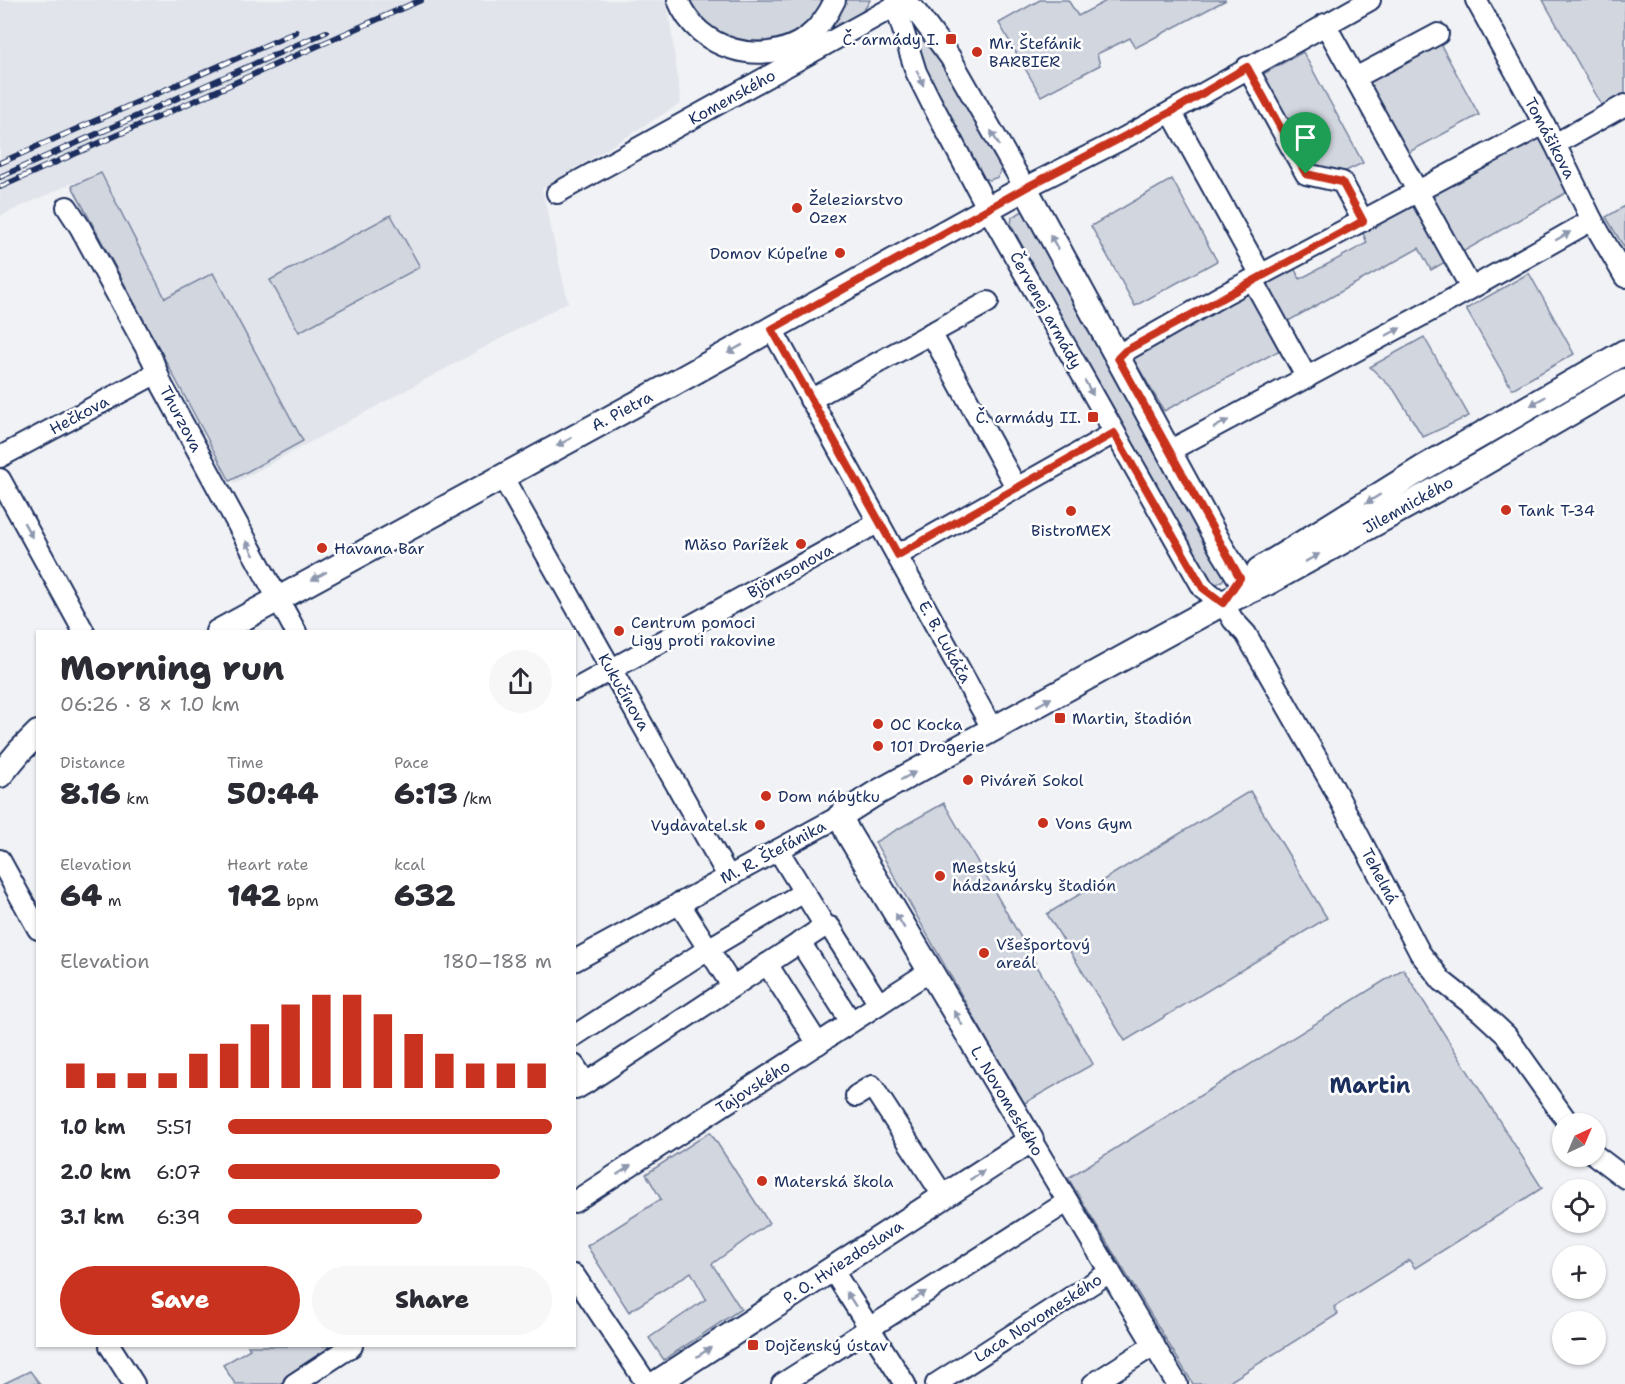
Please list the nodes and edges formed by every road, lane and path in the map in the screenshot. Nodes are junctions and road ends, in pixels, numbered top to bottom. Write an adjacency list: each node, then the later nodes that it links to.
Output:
1 (678, 0): 2 (street)
2 (835, 0)
3 (1370, 0): 6 (street)
4 (1476, 0): 12 (street, Tomášikova)
5 (902, 1): 14 (street, one-way to 5); 16 (street, Komenského); 18 (street, Červenej armády, one-way to 18)
6 (1325, 24): 8 (street); 9 (street)
7 (1438, 34): 9 (street)
8 (1247, 67): 11 (street); 20 (street)
9 (1355, 78): 15 (street)
10 (1625, 105): 13 (street)
11 (1171, 112): 14 (street); 21 (street)
12 (1544, 124): 13 (street, Tomášikova); 15 (street)
13 (1554, 144): 19 (street, Tomášikova)
14 (1025, 188): 18 (main road, A. Pietra); 28 (main road, one-way to 14)
15 (1419, 191): 20 (street); 23 (street)
16 (557, 193)
17 (67, 207): 29 (street, Thurzova)
18 (988, 209): 25 (main road, A. Pietra); 35 (street, Červenej armády, one-way to 35)
19 (1592, 220): 22 (street, Tomášikova); 23 (street, one-way to 19)
20 (1363, 221): 21 (street)
21 (1257, 277): 28 (street); 30 (street)
22 (1625, 277)
23 (1471, 288): 30 (street, one-way to 23)
24 (988, 302): 26 (street)
25 (772, 329): 33 (street, E. B. Lukáča); 38 (main road, A. Pietra, one-way to 38)
26 (931, 333): 33 (street); 40 (street)
27 (1625, 352): 31 (main road, Jilemnického)
28 (1118, 358): 36 (main road)
29 (157, 373): 37 (street, Hečkova); 44 (street, Thurzova, one-way to 29)
30 (1307, 378): 36 (street, one-way to 30)
31 (1578, 378): 34 (street); 43 (main road, Jilemnického, one-way to 43)
32 (1625, 381): 34 (main road, Jilemnického)
33 (810, 400): 41 (street, E. B. Lukáča)
34 (1590, 401): 45 (main road, Jilemnického, one-way to 34)
35 (1114, 433): 40 (street); 45 (street, Červenej armády)
36 (1169, 451): 43 (main road)
37 (0, 457)
38 (502, 476): 44 (main road, A. Pietra, one-way to 44); 49 (street, Kukučínova)
39 (0, 479): 46 (street, one-way to 46)
40 (1016, 487): 42 (street)
41 (879, 522): 42 (street, E. B. Lukáča); 49 (street, Björnsonova)
42 (898, 555): 51 (street, E. B. Lukáča)
43 (1240, 578): 45 (main road)
44 (278, 599): 47 (main road, A. Pietra); 48 (street, Thurzova)
45 (1223, 603): 51 (main road, M. R. Štefánika, one-way to 45); 74 (street, Tehelná)
46 (83, 630)
47 (222, 630)
48 (295, 630)
49 (612, 669): 50 (street, Björnsonova); 57 (street, Kukučínova)
50 (576, 689)
51 (993, 730): 54 (main road, M. R. Štefánika, one-way to 51)
52 (36, 735): 53 (main road)
53 (0, 775)
54 (840, 816): 55 (street, M. R. Štefánika); 66 (main road, L. Novomeského, one-way to 54)
55 (778, 850): 57 (street, M. R. Štefánika); 58 (street)
56 (0, 860): 60 (street)
57 (728, 876): 59 (street, M. R. Štefánika)
58 (804, 892): 61 (street); 63 (street)
59 (679, 903): 63 (street); 64 (street, M. R. Štefánika)
60 (36, 925)
61 (825, 926): 62 (street); 68 (street)
62 (800, 942): 65 (street); 69 (street)
63 (708, 950): 67 (street); 70 (street)
64 (576, 960)
65 (767, 964): 67 (street); 71 (street)
66 (930, 971): 68 (street, Tajovského); 75 (main road, L. Novomeského, one-way to 66)
67 (732, 986): 72 (street)
68 (879, 1004): 69 (street, Tajovského)
69 (852, 1022): 71 (street, Tajovského)
70 (576, 1035)
71 (818, 1044): 79 (street, Tajovského, one-way to 71)
72 (580, 1086)
73 (856, 1096): 78 (street)
74 (1561, 1113)
75 (1030, 1140): 78 (main road, P. O. Hviezdoslava, one-way to 75); 80 (street, L. Novomeského)
76 (1606, 1164): 77 (street)
77 (1625, 1178)
78 (944, 1197): 81 (main road, P. O. Hviezdoslava)
79 (576, 1201)
80 (1066, 1202): 82 (street, L. Novomeského); 84 (street, one-way to 80)
81 (832, 1269): 84 (street, one-way to 81); 91 (main road, P. O. Hviezdoslava, one-way to 81)
82 (1110, 1272): 85 (street, L. Novomeského); 94 (street, Laca Novomeského)
83 (576, 1278): 90 (street)
84 (869, 1328): 92 (street); 93 (street)
85 (1154, 1345): 95 (street); 96 (street, L. Novomeského)
86 (111, 1347): 88 (street)
87 (350, 1347): 89 (street)
88 (134, 1384)
89 (294, 1384)
90 (647, 1384)
91 (655, 1384)
92 (782, 1384)
93 (905, 1384)
94 (936, 1384)
95 (1093, 1384)
96 (1177, 1384)

